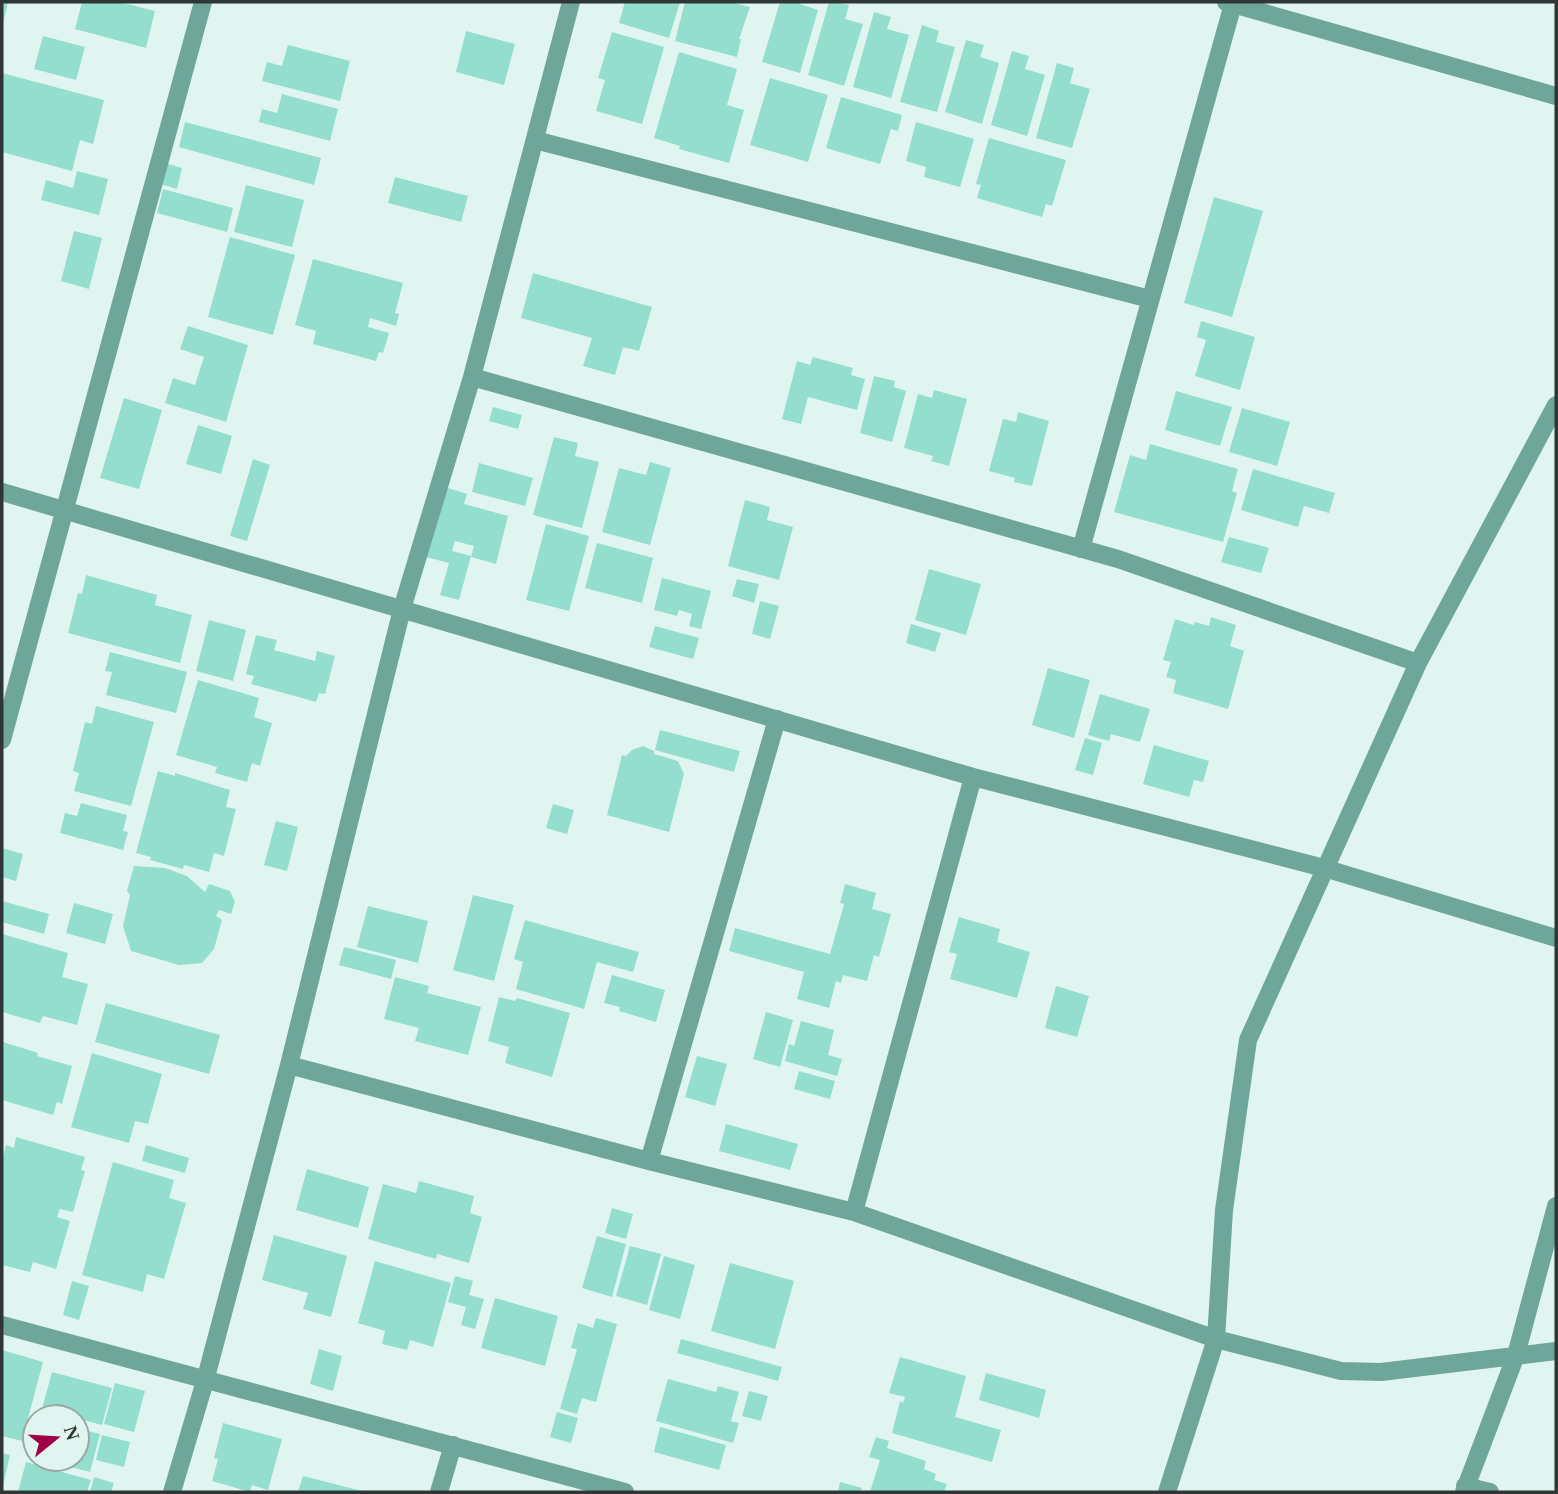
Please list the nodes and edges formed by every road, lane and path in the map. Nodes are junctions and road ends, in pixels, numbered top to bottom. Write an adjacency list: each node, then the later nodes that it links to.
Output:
1 (203, 2): 10 (street)
2 (571, 2): 5 (street)
3 (1229, 3): 4 (street); 6 (street)
4 (1556, 96)
5 (535, 140): 6 (street); 7 (street)
6 (1150, 299): 11 (street)
7 (472, 377): 11 (street); 12 (street)
8 (1556, 405): 13 (street)
9 (2, 492): 10 (street)
10 (64, 511): 12 (street); 15 (street)
11 (1081, 549): 13 (street)
12 (402, 609): 14 (street); 19 (street)
13 (1418, 663): 17 (street)
14 (777, 719): 16 (street); 20 (street)
15 (2, 740)
16 (973, 776): 17 (street); 22 (street)
17 (1324, 868): 18 (street); 24 (street)
18 (1556, 939)
19 (289, 1065): 20 (street); 27 (street)
20 (649, 1161): 22 (street)
21 (1556, 1206): 26 (street)
22 (853, 1212): 24 (street)
23 (2, 1325): 27 (street)
24 (1216, 1339): 26 (street); 33 (street)
25 (1556, 1352): 26 (street)
26 (1516, 1355): 29 (street)
27 (205, 1381): 28 (street); 30 (street)
28 (453, 1445): 31 (street); 32 (street)
29 (1465, 1489): 34 (street)
30 (172, 1492)
31 (439, 1492)
32 (625, 1492)
33 (1167, 1492)
34 (1490, 1492)

